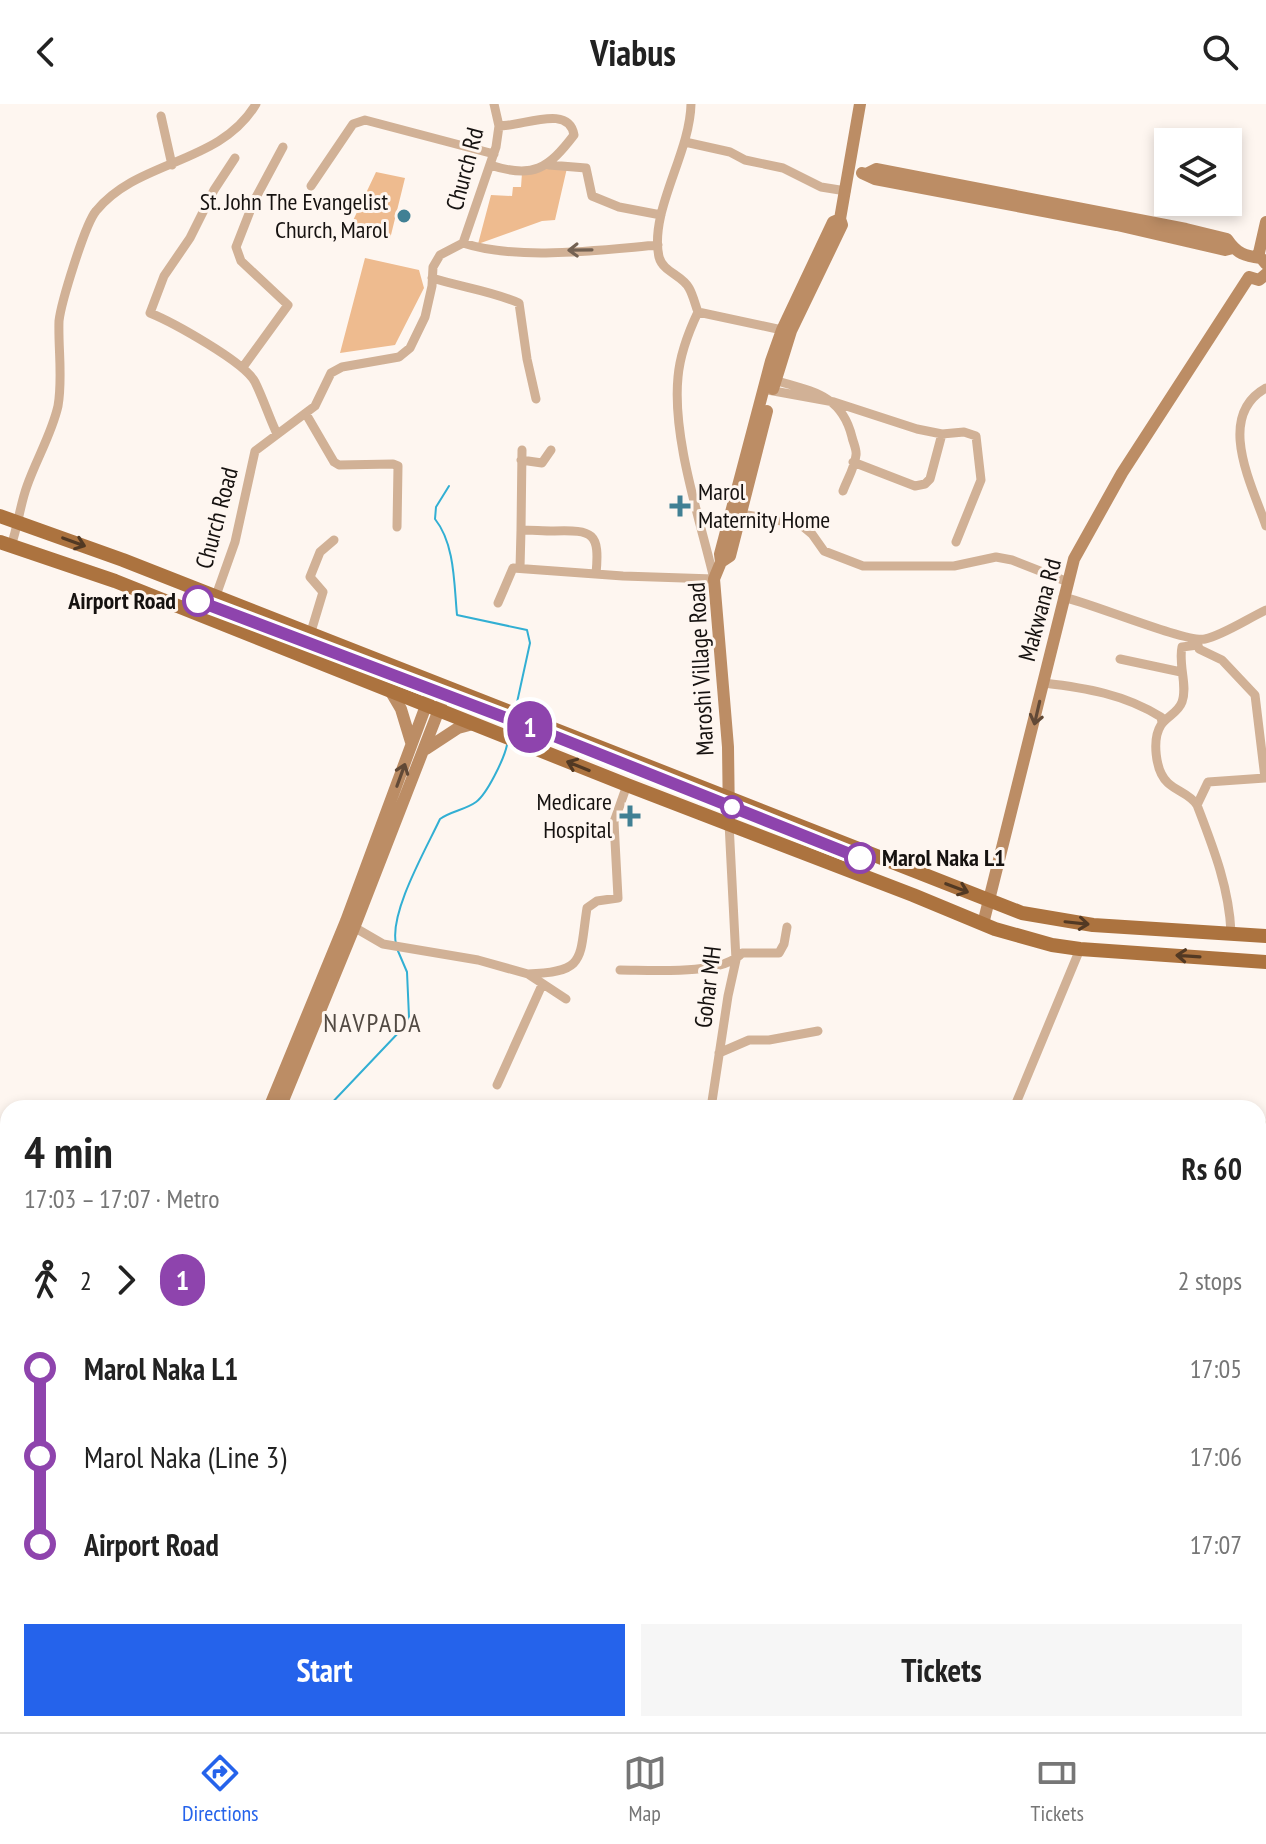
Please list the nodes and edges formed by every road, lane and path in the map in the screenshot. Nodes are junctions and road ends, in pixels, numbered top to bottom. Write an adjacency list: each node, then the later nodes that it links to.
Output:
1 (256, 104): 11 (street)
2 (494, 104): 6 (street, Church Rd)
3 (691, 104): 7 (street)
4 (860, 104): 14 (main road, Maroshi Village Road)
5 (161, 116): 11 (street)
6 (499, 126): 9 (street, Church Rd); 13 (street)
7 (685, 142): 16 (street); 17 (street)
8 (283, 147): 27 (street)
9 (494, 154): 12 (street, Church Rd); 15 (street)
10 (235, 158): 27 (street)
11 (172, 165): 40 (street)
12 (490, 165): 13 (street); 20 (street, Church Rd)
13 (549, 165): 17 (street)
14 (850, 170): 16 (main road, Maroshi Village Road); 22 (main road)
15 (311, 186)
16 (846, 191): 18 (main road, Maroshi Village Road)
17 (661, 215): 21 (street)
18 (840, 219): 26 (main road, Maroshi Village Road); 28 (main road, Maroshi Village Road)
19 (1266, 222): 22 (main road)
20 (463, 243): 21 (street, one-way to 20); 24 (street)
21 (658, 245): 25 (street)
22 (1263, 266): 23 (main road); 23 (main road)
23 (1249, 277): 50 (main road, Makwana Rd)
24 (432, 278): 30 (street); 32 (street, Church Road)
25 (698, 312): 26 (street); 49 (street)
26 (782, 330): 28 (main road, Maroshi Village Road)
27 (243, 367): 33 (street)
28 (770, 385): 31 (street); 38 (main road, Maroshi Village Road)
29 (1266, 388): 41 (street)
30 (536, 399)
31 (834, 402): 34 (street); 36 (street)
32 (306, 414): 33 (street, Church Road); 42 (street)
33 (277, 434): 52 (street, Church Road)
34 (942, 434): 36 (street); 45 (street)
35 (551, 450): 43 (street)
36 (853, 462): 37 (street)
37 (843, 491)
38 (736, 514): 49 (main road, Maroshi Village Road); 50 (street)
39 (0, 516): 40 (main road)
40 (19, 522): 46 (street); 52 (main road, one-way to 52)
41 (1266, 526)
42 (397, 527)
43 (521, 530): 47 (street); 48 (street)
44 (334, 540): 56 (street)
45 (956, 542)
46 (6, 544): 55 (main road)
47 (520, 568): 48 (street); 53 (street)
48 (596, 574): 49 (street)
49 (714, 579): 69 (main road, Maroshi Village Road)
50 (1068, 582): 51 (main road, Makwana Rd)
51 (1063, 597): 54 (street); 59 (main road, Makwana Rd)
52 (215, 598): 55 (street, Church Road); 56 (main road)
53 (498, 603)
54 (1266, 610)
55 (208, 618): 61 (main road)
56 (310, 635): 60 (main road)
57 (1120, 659): 58 (street)
58 (1181, 672): 63 (street); 70 (street)
59 (1044, 683): 63 (street); 72 (main road, Makwana Rd, one-way to 72)
60 (441, 686): 62 (main road); 66 (main road)
61 (391, 692): 62 (main road); 65 (main road)
62 (433, 708): 64 (main road); 65 (main road)
63 (1162, 722): 70 (street)
64 (473, 724): 65 (main road); 67 (main road, one-way to 64)
65 (418, 748): 74 (main road)
66 (666, 773): 68 (main road); 69 (main road)
67 (627, 785): 68 (main road); 82 (street)
68 (657, 795): 71 (main road)
69 (728, 798): 71 (main road, Maroshi Village Road); 72 (main road, one-way to 72)
70 (1197, 805): 76 (street)
71 (729, 823): 73 (main road); 79 (street, Gohar MH)
72 (990, 900): 73 (main road, Makwana Rd); 76 (main road, one-way to 76)
73 (983, 924): 78 (main road)
74 (350, 925): 82 (street); 88 (main road); 89 (main road)
75 (787, 927): 79 (street)
76 (1231, 932): 77 (main road)
77 (1266, 936)
78 (1080, 949): 80 (main road, one-way to 78); 91 (street)
79 (736, 960): 81 (street); 86 (street, Gohar MH)
80 (1266, 962)
81 (620, 970)
82 (528, 974): 83 (street)
83 (542, 985): 84 (street); 87 (street)
84 (566, 999)
85 (818, 1031): 86 (street)
86 (719, 1053): 90 (street, Gohar MH)
87 (497, 1085)
88 (273, 1100)
89 (283, 1100)
90 (712, 1100)
91 (1017, 1100)

